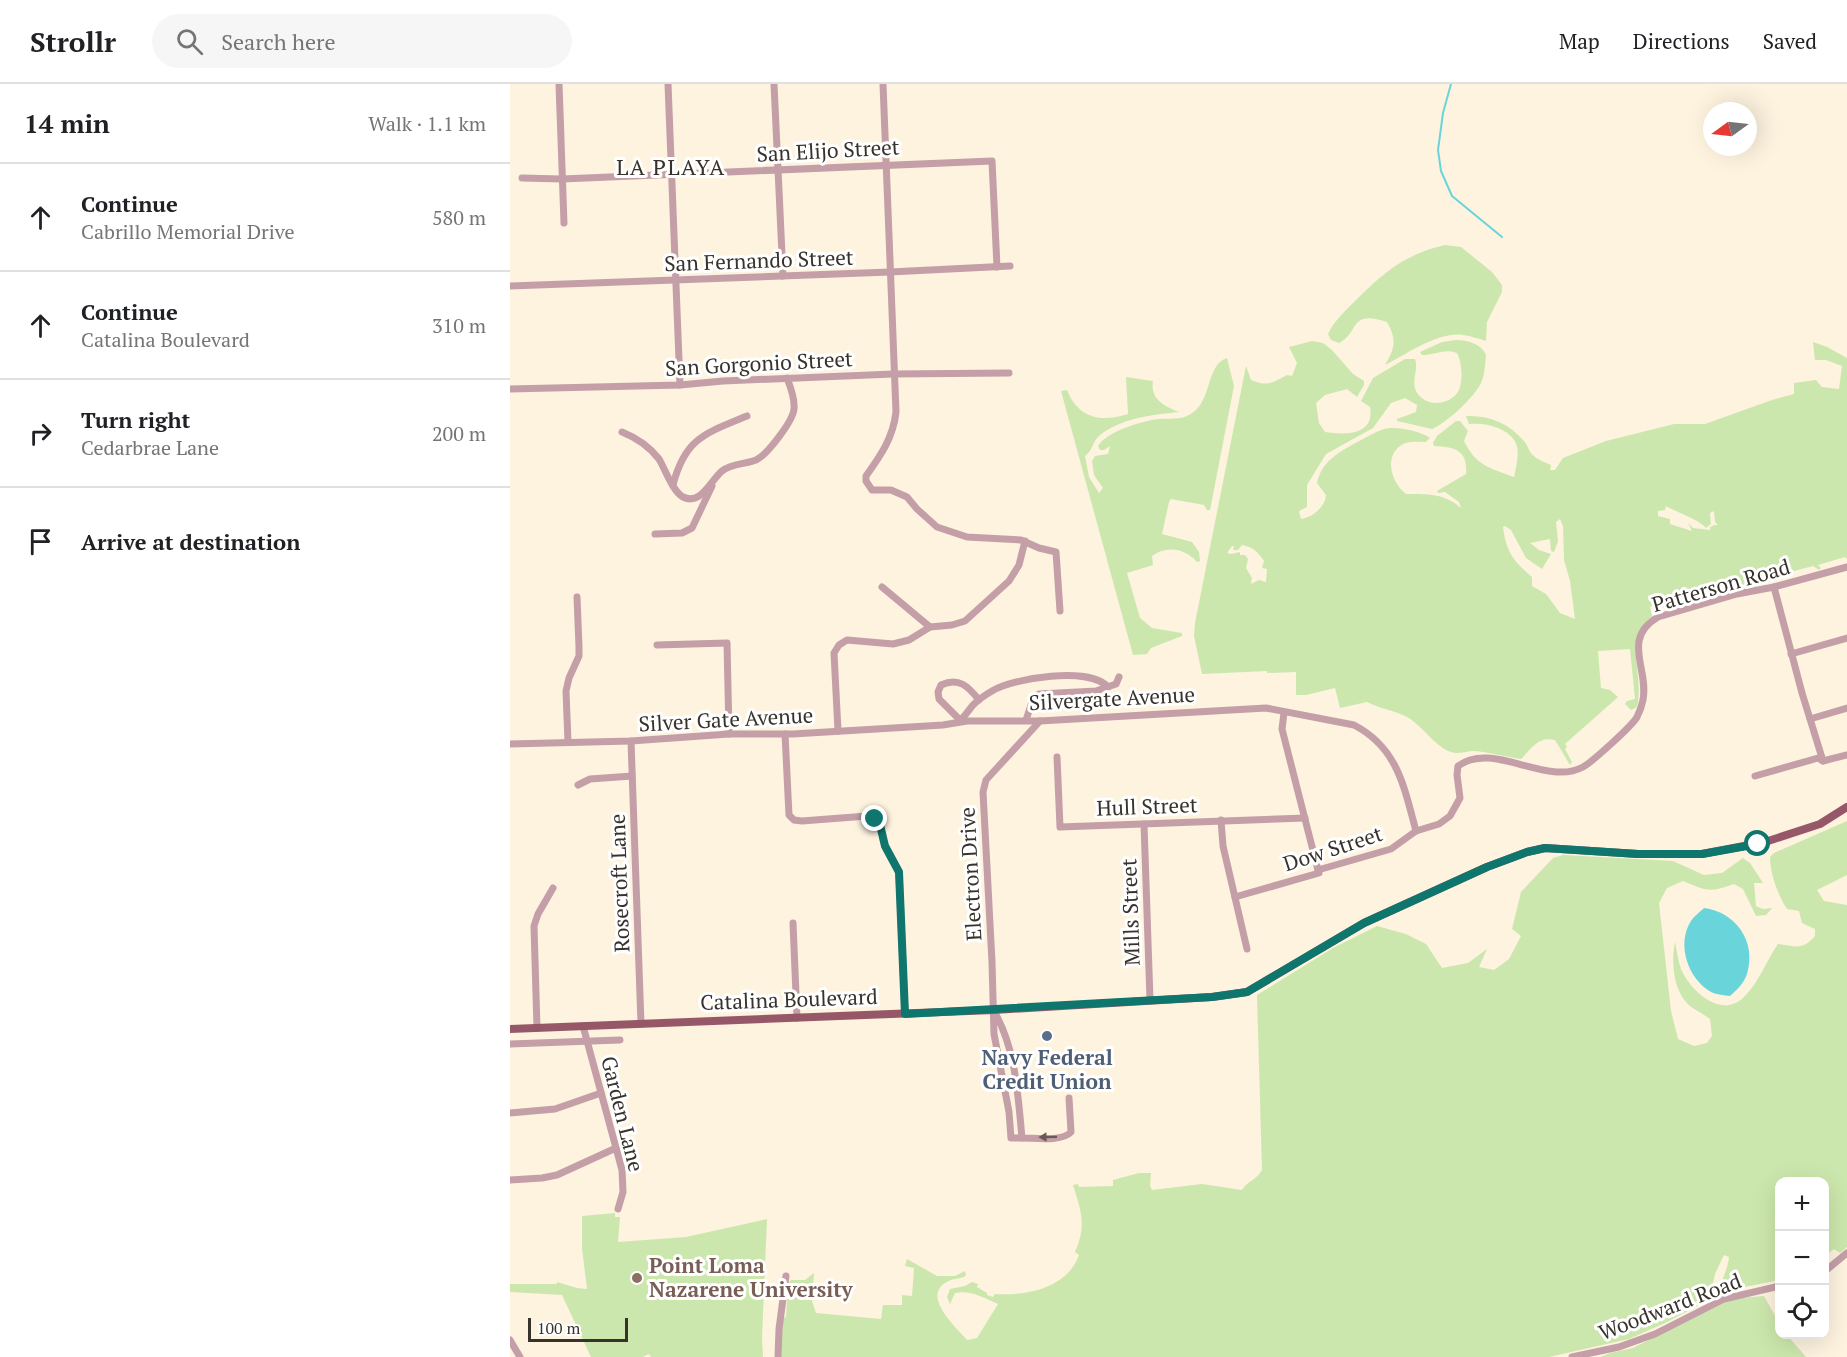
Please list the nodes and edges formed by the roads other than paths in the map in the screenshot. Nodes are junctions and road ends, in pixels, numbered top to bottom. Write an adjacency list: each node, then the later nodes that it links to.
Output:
1 (559, 84): 9 (street)
2 (668, 84): 7 (street)
3 (774, 84): 6 (street)
4 (883, 84): 5 (street)
5 (885, 165): 6 (street, San Elijo Street); 12 (street, San Elijo Street); 13 (street)
6 (778, 170): 7 (street, San Elijo Street); 14 (street)
7 (672, 174): 9 (street, San Elijo Street); 15 (street)
8 (522, 178): 9 (street, San Elijo Street)
9 (562, 179): 10 (street)
10 (564, 223)
11 (1010, 266): 12 (street, San Fernando Street)
12 (997, 267): 13 (street, San Fernando Street)
13 (890, 272): 14 (street, San Fernando Street); 18 (street)
14 (783, 276): 15 (street, San Fernando Street)
15 (675, 280): 16 (street, San Fernando Street); 20 (street)
16 (510, 286)
17 (1009, 372): 18 (street, San Gorgonio Street)
18 (893, 374): 19 (street, San Gorgonio Street); 27 (street)
19 (787, 378): 20 (street, San Gorgonio Street); 24 (street)
20 (680, 385): 21 (street, San Gorgonio Street)
21 (510, 389)
22 (747, 416): 25 (street)
23 (622, 432): 25 (street)
24 (715, 478): 25 (street); 26 (street)
25 (673, 484)
26 (655, 534)
27 (1025, 541): 32 (street); 33 (street)
28 (1847, 567): 30 (street, Patterson Road)
29 (882, 587): 33 (street)
30 (1774, 587): 36 (street); 59 (street, Patterson Road)
31 (577, 597): 51 (street)
32 (1060, 611)
33 (930, 627): 47 (street)
34 (1847, 638): 36 (street)
35 (657, 645): 48 (street)
36 (1791, 654): 42 (street)
37 (1119, 677): 38 (street)
38 (1108, 687): 39 (street); 43 (street)
39 (980, 700): 45 (street); 45 (street)
40 (1847, 708): 42 (street)
41 (1284, 713): 44 (street, Silvergate Avenue); 61 (street); 64 (street)
42 (1810, 719): 55 (street)
43 (1026, 720): 44 (street, Silvergate Avenue); 45 (street, Silvergate Avenue)
44 (1040, 721): 71 (street, Electron Drive)
45 (959, 722): 46 (street, Silvergate Avenue)
46 (943, 725): 47 (street, Silver Gate Avenue)
47 (838, 731): 49 (street, Silver Gate Avenue)
48 (729, 734): 49 (street, Silver Gate Avenue); 50 (street, Silver Gate Avenue)
49 (785, 734): 72 (street)
50 (631, 741): 51 (street, Silver Gate Avenue); 56 (street, Rosecroft Lane)
51 (568, 742): 52 (street, Silver Gate Avenue)
52 (510, 744)
53 (1847, 755): 55 (street)
54 (1057, 757): 63 (street, Hull Street)
55 (1823, 761): 57 (street)
56 (632, 776): 58 (street); 74 (street, Rosecroft Lane)
57 (1755, 776)
58 (578, 785)
59 (1460, 798): 64 (street, Dow Street)
60 (1847, 807): 70 (main road, Catalina Boulevard)
61 (1305, 818): 62 (street, Hull Street); 65 (street)
62 (1221, 820): 63 (street, Hull Street); 67 (street)
63 (1144, 824): 70 (street, Mills Street)
64 (1416, 831): 65 (street, Dow Street)
65 (1318, 870): 67 (street, Dow Street)
66 (553, 888): 76 (street)
67 (1235, 897): 69 (street)
68 (793, 923): 73 (street)
69 (1247, 949)
70 (1150, 1000): 71 (main road, Catalina Boulevard)
71 (994, 1011): 72 (main road, Catalina Boulevard); 84 (street, Electron Drive); 84 (street, Electron Drive)
72 (905, 1014): 73 (main road, Catalina Boulevard)
73 (797, 1018): 74 (main road, Catalina Boulevard)
74 (641, 1024): 75 (main road, Catalina Boulevard)
75 (583, 1026): 76 (main road, Catalina Boulevard); 79 (street, Garden Lane)
76 (537, 1028): 77 (main road, Catalina Boulevard)
77 (510, 1029)
78 (620, 1040): 79 (street)
79 (587, 1041): 80 (street); 81 (street, Garden Lane)
80 (510, 1044)
81 (601, 1093): 83 (street); 85 (street, Garden Lane)
82 (1069, 1098): 84 (street, one-way to 84)
83 (510, 1113)
84 (1022, 1138)
85 (616, 1148): 86 (street); 87 (street, Garden Lane)
86 (510, 1180)
87 (618, 1209)
88 (1847, 1253): 89 (street)
89 (1829, 1268)
90 (786, 1276): 94 (street)
91 (1775, 1287): 95 (street, Woodward Road)
92 (510, 1340): 93 (street)
93 (520, 1357)
94 (778, 1357)
95 (1572, 1357)

